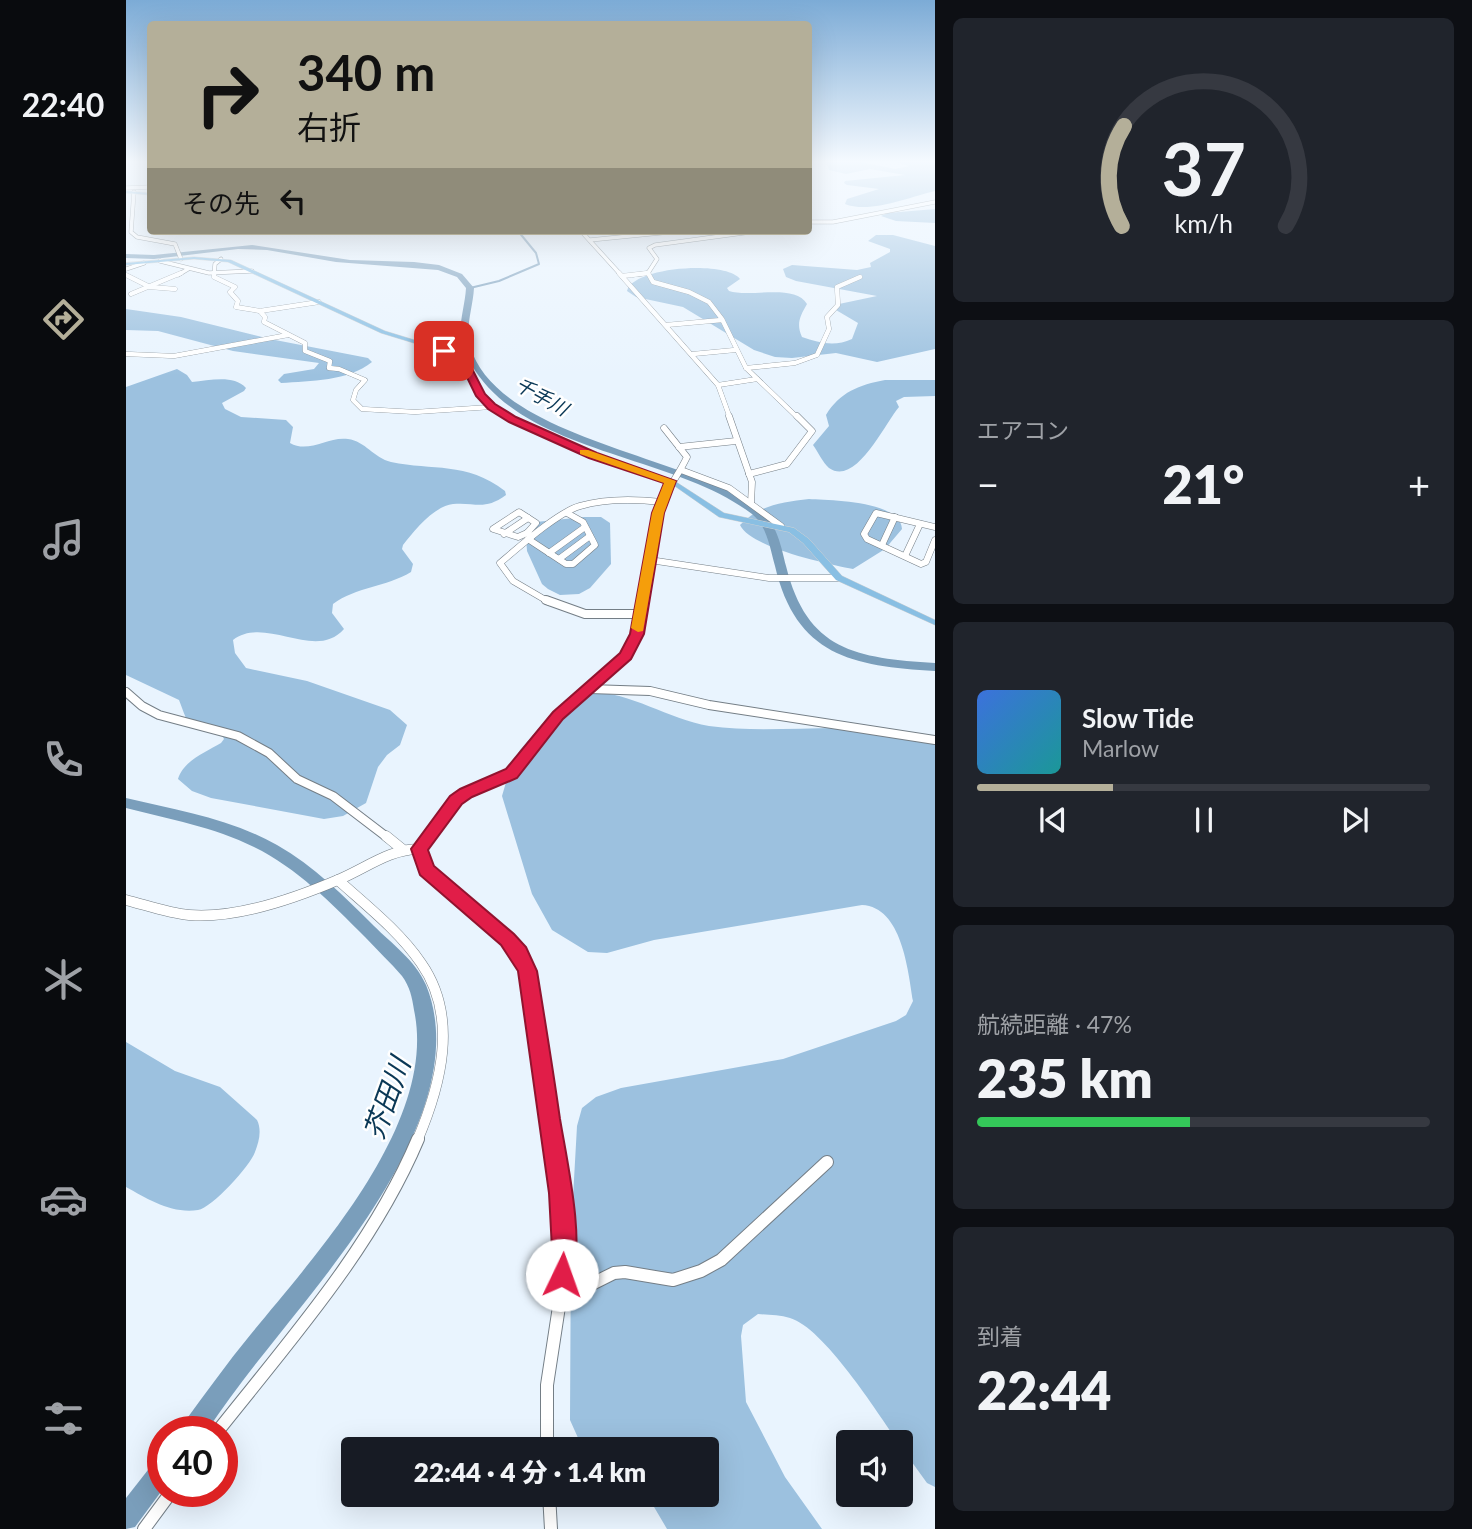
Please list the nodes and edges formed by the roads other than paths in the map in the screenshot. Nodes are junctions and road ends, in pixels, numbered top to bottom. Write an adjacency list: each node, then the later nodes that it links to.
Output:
1 (133, 233): 8 (street)
2 (585, 235): 7 (street)
3 (640, 235): 7 (street)
4 (683, 235): 6 (street)
5 (738, 235): 6 (street)
6 (685, 238): 15 (street)
7 (590, 240): 17 (street)
8 (180, 256): 9 (main road); 10 (main road)
9 (221, 259): 13 (main road); 14 (street)
10 (160, 261): 11 (main road); 12 (street)
11 (126, 267)
12 (188, 269): 14 (street); 19 (street)
13 (252, 271): 14 (street); 22 (main road)
14 (214, 273): 23 (street)
15 (648, 273): 17 (street); 24 (street)
16 (126, 275): 19 (street)
17 (622, 276): 25 (street)
18 (860, 277): 30 (street)
19 (150, 287): 20 (street); 21 (street)
20 (181, 292)
21 (131, 294)
22 (319, 302): 23 (street); 33 (main road)
23 (260, 311): 26 (street)
24 (722, 320): 25 (street); 27 (street)
25 (666, 325): 29 (street)
26 (288, 335): 28 (street); 33 (street)
27 (735, 350): 29 (street); 30 (street)
28 (126, 354)
29 (693, 354): 32 (street)
30 (746, 368): 31 (street)
31 (757, 379): 32 (street); 38 (street)
32 (718, 386): 35 (street)
33 (491, 407): 39 (main road)
34 (664, 428): 36 (street)
35 (737, 441): 36 (street); 38 (street)
36 (679, 447): 37 (street)
37 (681, 471): 39 (street); 41 (street)
38 (749, 474): 41 (street)
39 (671, 480): 40 (street); 46 (main road)
40 (662, 502): 42 (street); 57 (street)
41 (751, 503): 46 (street)
42 (567, 513): 47 (street); 50 (street)
43 (895, 517): 45 (street); 53 (street); 53 (street)
44 (528, 518): 49 (street); 49 (street); 50 (street)
45 (920, 524): 48 (street); 55 (street)
46 (776, 525): 58 (main road)
47 (585, 527): 51 (street); 54 (street)
48 (935, 527)
49 (504, 534): 50 (street)
50 (529, 536): 54 (street); 59 (street)
51 (590, 536): 56 (street); 56 (street)
52 (935, 540): 55 (street)
53 (882, 545): 55 (street)
54 (549, 552): 56 (street)
55 (905, 556)
56 (559, 559)
57 (650, 560): 58 (street); 59 (street)
58 (839, 578): 60 (main road)
59 (640, 614): 61 (street)
60 (935, 623)
61 (590, 689): 63 (street); 65 (street)
62 (126, 692): 64 (street)
63 (935, 740)
64 (402, 849): 65 (street); 66 (street)
65 (419, 849): 69 (street)
66 (338, 880): 67 (street); 70 (street)
67 (126, 900)
68 (827, 1162): 69 (street)
69 (560, 1300): 71 (street)
70 (229, 1416)
71 (547, 1437)
72 (160, 1507): 74 (street)
73 (550, 1507): 75 (street)
74 (144, 1529)
75 (551, 1529)

